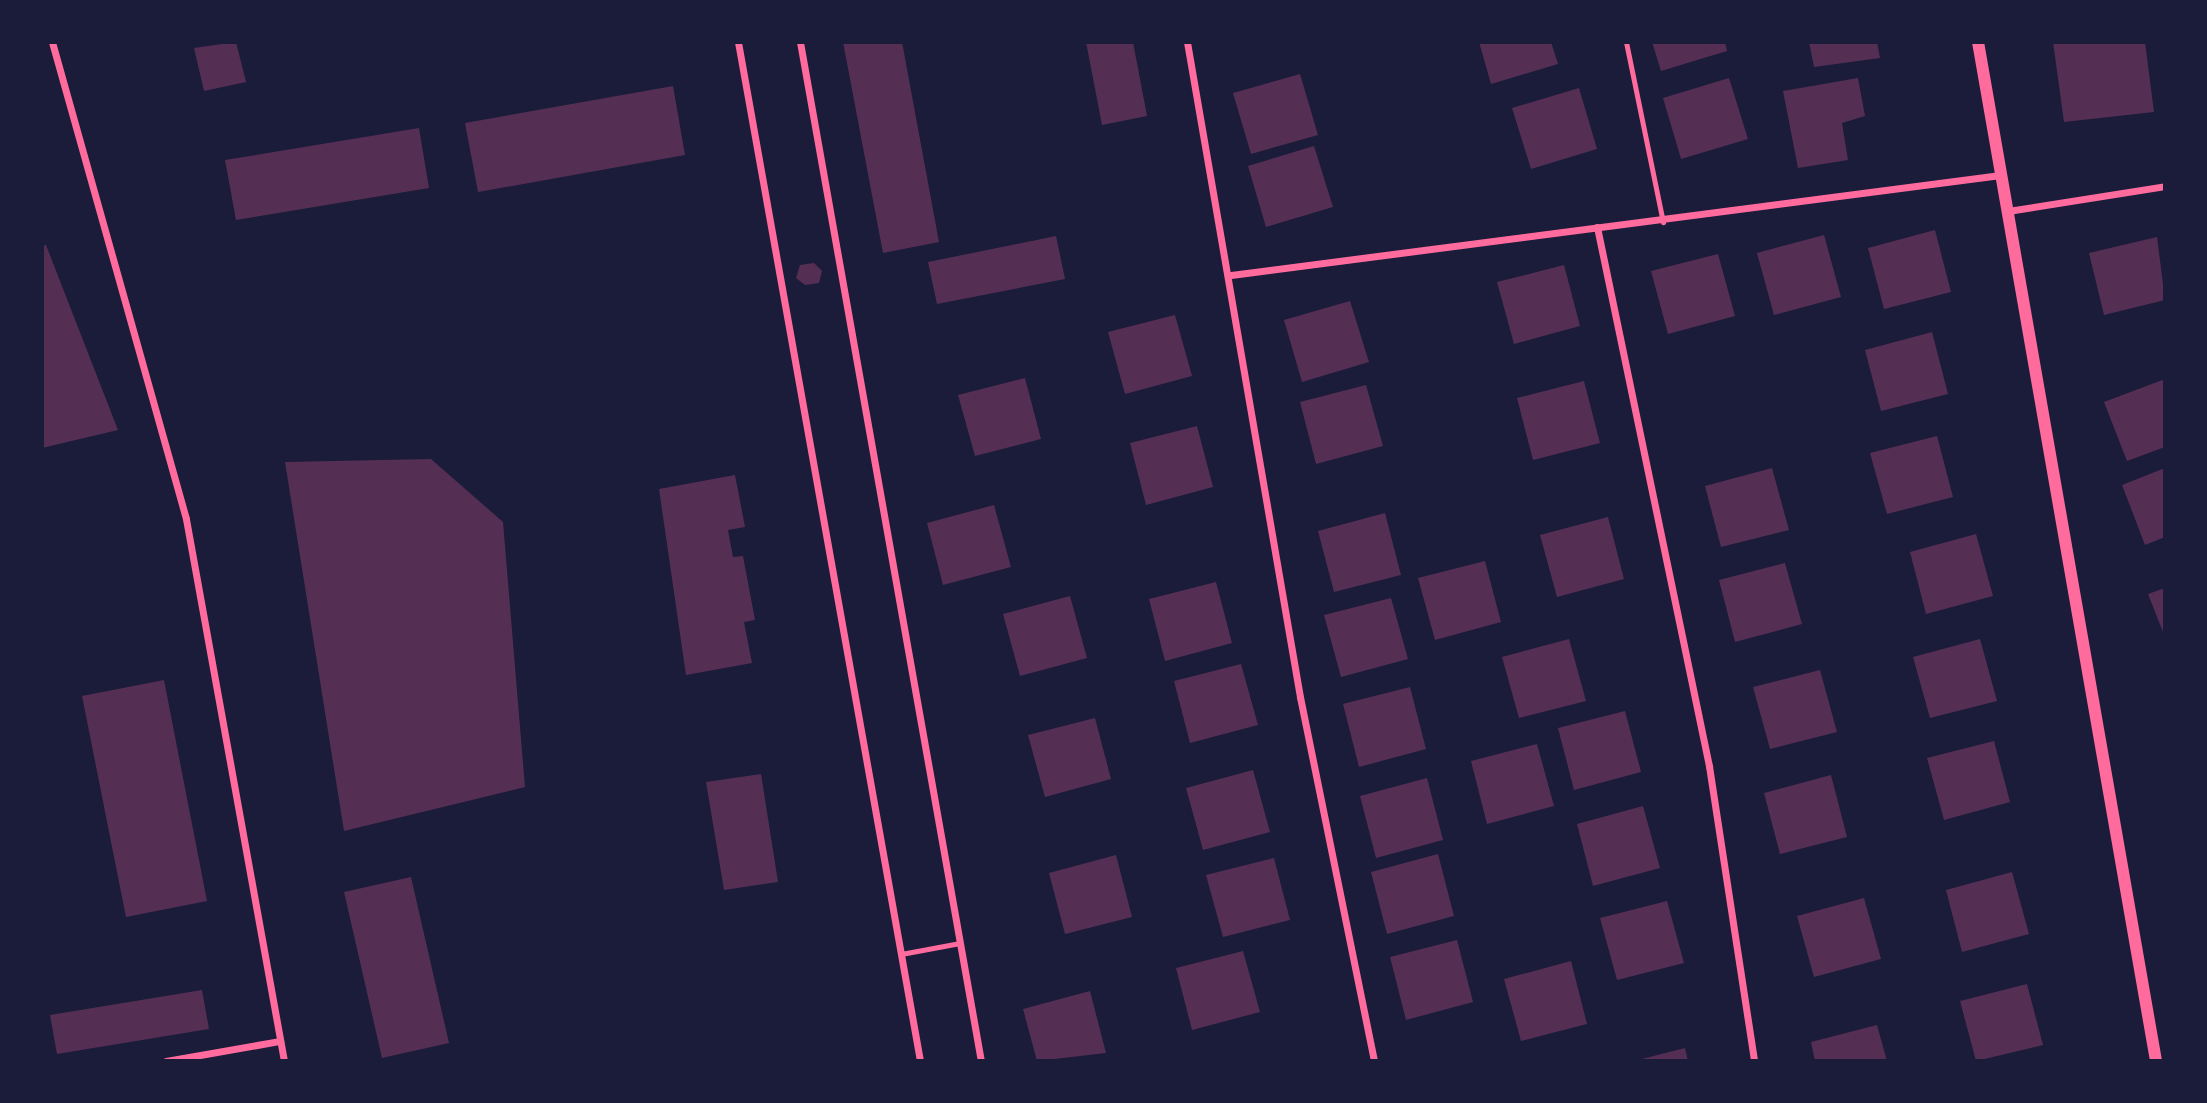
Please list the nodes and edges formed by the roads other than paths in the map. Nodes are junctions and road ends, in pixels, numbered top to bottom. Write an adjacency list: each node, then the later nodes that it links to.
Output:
1 (52, 42): 15 (street)
2 (738, 42): 14 (street)
3 (800, 42): 13 (street)
4 (1187, 42): 12 (street)
5 (1626, 42): 10 (lane)
6 (1978, 42): 7 (street)
7 (2001, 175): 9 (street); 10 (street)
8 (2165, 186): 9 (street)
9 (2008, 211): 22 (street)
10 (1663, 222): 11 (street)
11 (1597, 227): 12 (street); 21 (street)
12 (1231, 275): 20 (street)
13 (960, 943): 14 (lane); 19 (street)
14 (901, 954): 18 (street)
15 (280, 1041): 16 (street); 17 (street)
16 (166, 1061)
17 (284, 1061)
18 (920, 1061)
19 (981, 1061)
20 (1374, 1061)
21 (1754, 1061)
22 (2156, 1061)

